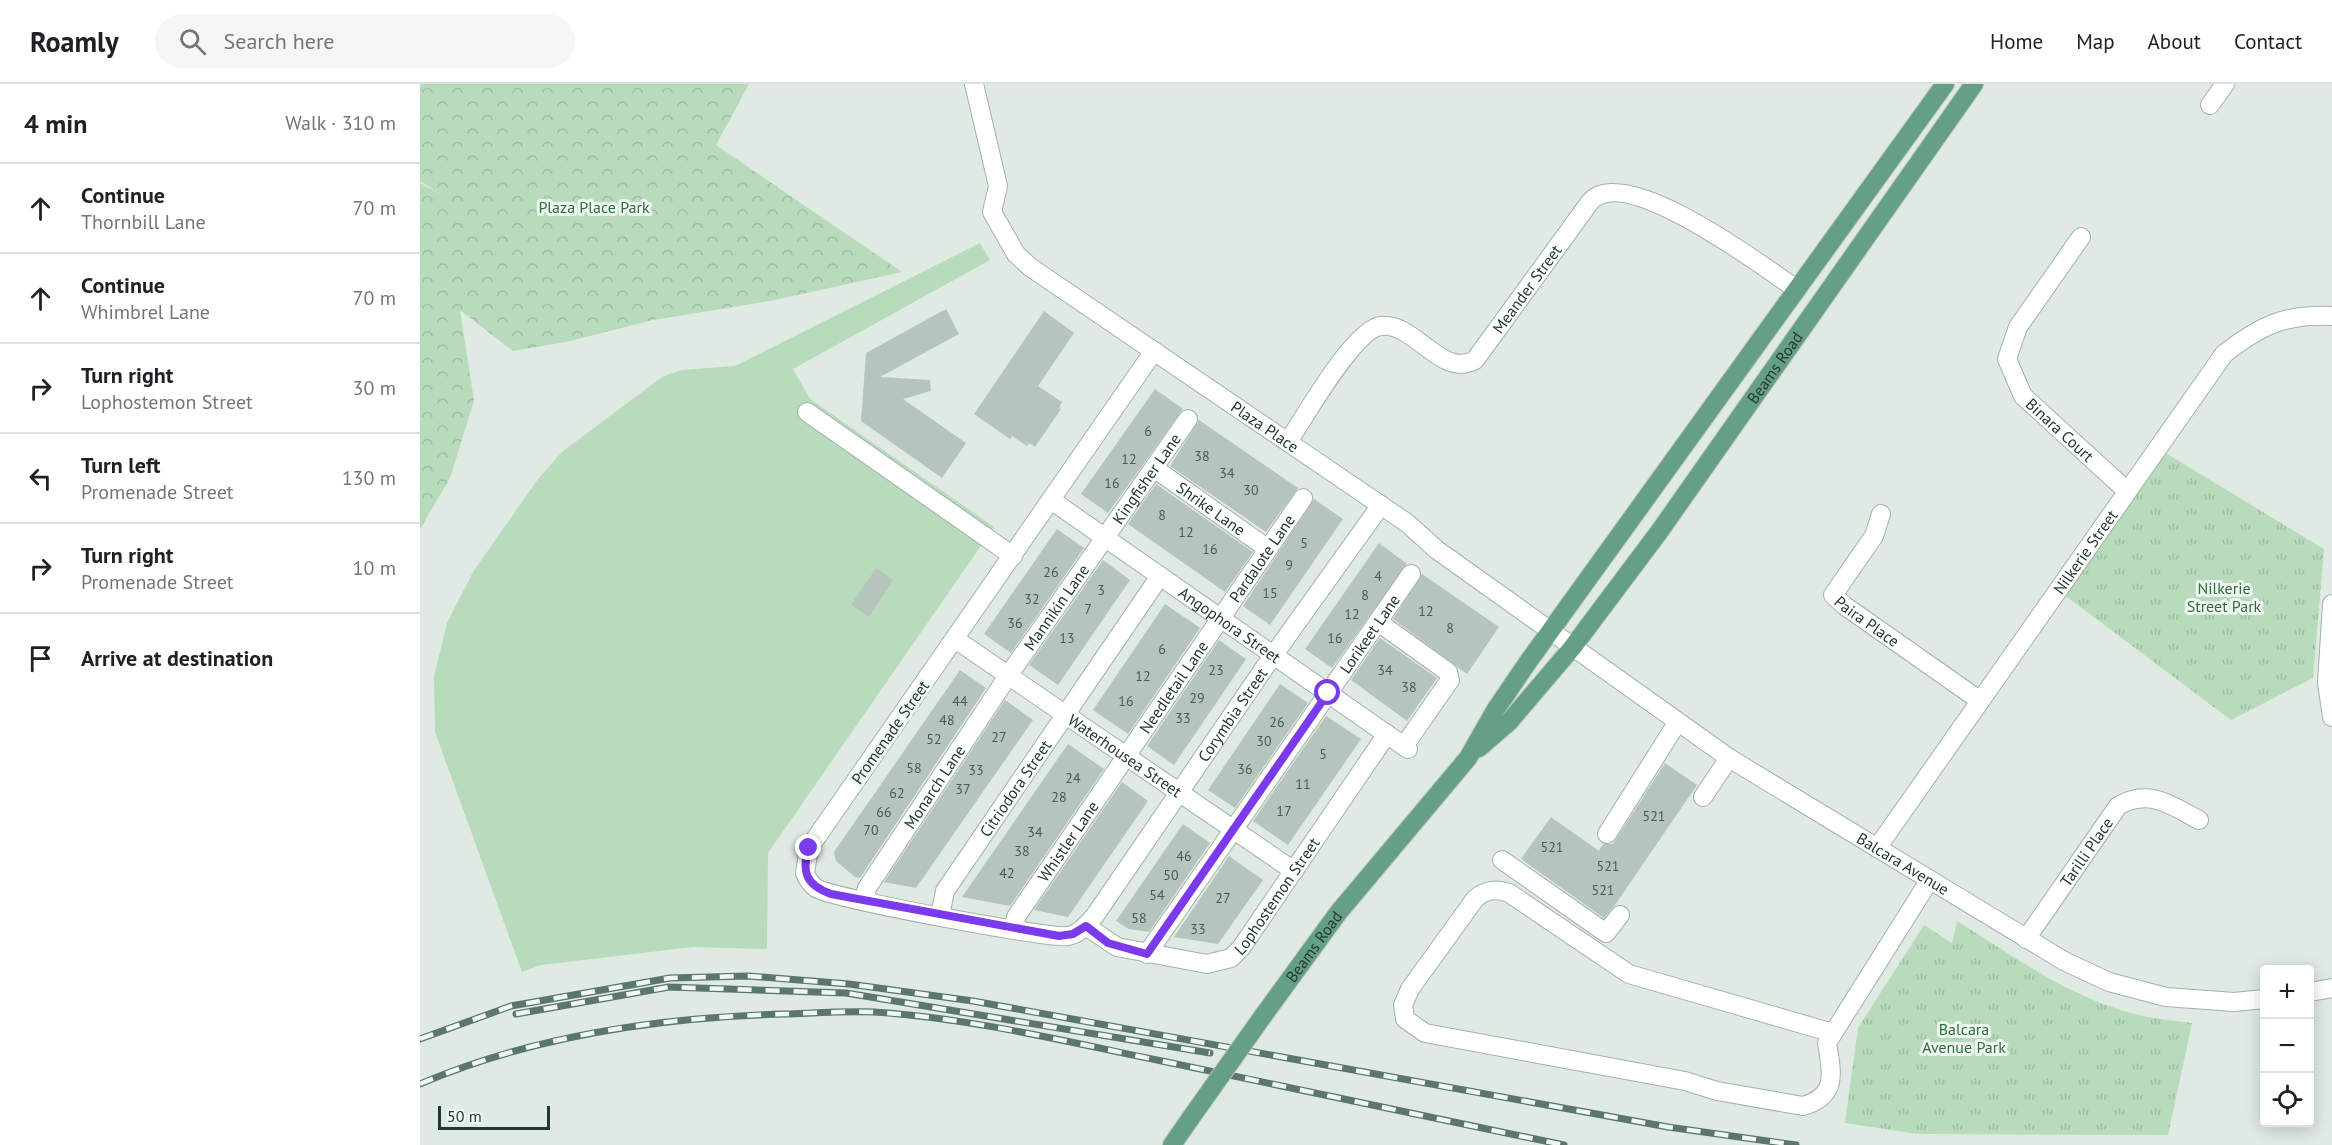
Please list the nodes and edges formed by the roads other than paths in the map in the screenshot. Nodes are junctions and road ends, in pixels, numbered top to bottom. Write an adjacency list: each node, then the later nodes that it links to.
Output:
1 (974, 84): 9 (street, Plaza Place)
2 (1945, 84): 7 (main road, Beams Road)
3 (1974, 84): 29 (main road, Beams Road)
4 (2225, 84): 5 (street)
5 (2210, 105)
6 (2081, 237): 14 (street, Binara Court)
7 (1796, 289): 12 (street, Meander Street); 27 (main road, Beams Road)
8 (2332, 316): 14 (street, Nilkerie Street)
9 (1154, 351): 12 (street, Plaza Place); 16 (street, Promenade Street)
10 (807, 412): 21 (street)
11 (1188, 419): 13 (street, Kingfisher Lane)
12 (1288, 442): 17 (street, Plaza Place)
13 (1154, 468): 19 (street, Kingfisher Lane); 20 (street, Shrike Lane)
14 (2127, 491): 33 (street, Nilkerie Street)
15 (1303, 498): 20 (street, Pardalote Lane)
16 (1051, 500): 19 (street, Angophora Street); 21 (street, Promenade Street)
17 (1381, 505): 27 (street, Plaza Place); 30 (street, Corymbia Street)
18 (1881, 514): 33 (street, Paira Place)
19 (1105, 538): 23 (street, Angophora Street); 31 (street, Mannikin Lane)
20 (1268, 549): 25 (street, Pardalote Lane)
21 (1013, 556): 28 (street, Promenade Street)
22 (1411, 574): 26 (street, Lorikeet Lane)
23 (1160, 576): 25 (street, Angophora Street); 34 (street, Citriodora Street)
24 (2332, 604): 35 (street)
25 (1221, 618): 30 (street, Angophora Street); 38 (street, Needletail Lane)
26 (1378, 622): 32 (street, Lorikeet Lane); 37 (street, Angophora Street)
27 (1551, 632): 29 (street); 39 (main road, Beams Road)
28 (955, 639): 31 (street, Waterhousea Street); 50 (street, Promenade Street)
29 (1572, 648): 36 (street, Balcara Avenue); 39 (main road, Beams Road)
30 (1273, 655): 32 (street, Angophora Street); 41 (street, Corymbia Street)
31 (1008, 676): 34 (street, Waterhousea Street); 50 (street, Monarch Lane)
32 (1328, 693): 37 (street, Angophora Street); 44 (street, Lorikeet Lane)
33 (1980, 700): 46 (street, Nilkerie Street)
34 (1064, 714): 38 (street, Waterhousea Street); 52 (street, Citriodora Street)
35 (2332, 717)
36 (1677, 723): 40 (street, Balcara Avenue); 45 (street)
37 (1387, 734): 48 (street, Lophostemon Street)
38 (1125, 755): 41 (street, Waterhousea Street); 54 (street, Whistler Lane)
39 (1468, 758): 61 (main road, Beams Road, bridge)
40 (1729, 758): 42 (street); 46 (street, Balcara Avenue)
41 (1178, 792): 44 (street, Waterhousea Street); 53 (street, Corymbia Street)
42 (1703, 797)
43 (2199, 819): 55 (street, Tarilli Place)
44 (1233, 829): 48 (street, Waterhousea Street); 56 (street, Lorikeet Lane)
45 (1607, 834)
46 (1876, 848): 49 (street, Balcara Avenue)
47 (1502, 860): 51 (street)
48 (1294, 871): 56 (street, Lophostemon Street)
49 (1929, 881): 55 (street, Balcara Avenue); 60 (street)
50 (864, 900): 52 (street, Promenade Street)
51 (1620, 915)
52 (940, 916): 54 (street, Promenade Street)
53 (1086, 926): 54 (street, Promenade Street); 56 (street, Lophostemon Street)
54 (1014, 929)
55 (2026, 939): 59 (street, Balcara Avenue)
56 (1147, 954)
57 (2332, 988): 58 (street)
58 (2314, 991)
59 (2260, 999)
60 (1830, 1038): 60 (street)
61 (1172, 1145)

